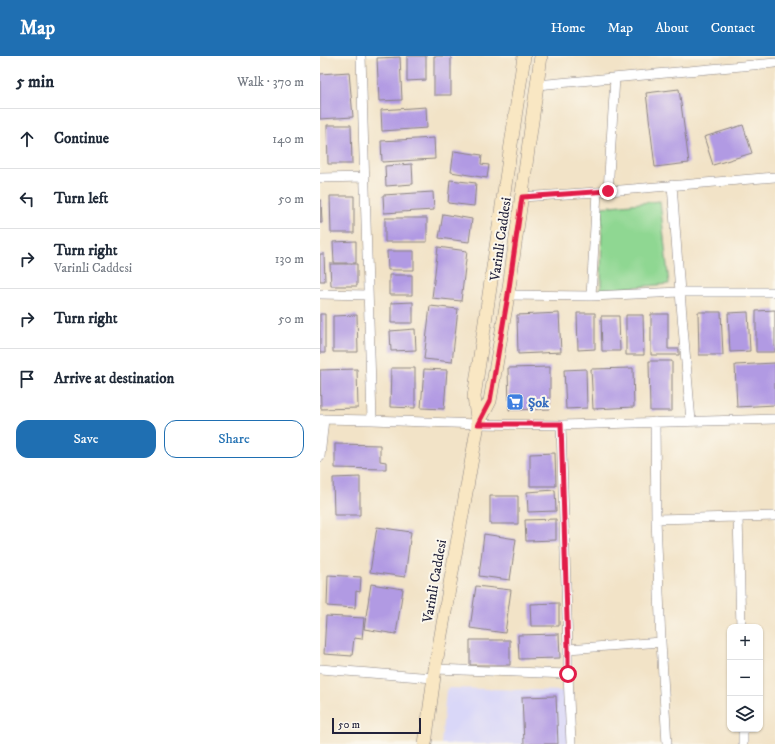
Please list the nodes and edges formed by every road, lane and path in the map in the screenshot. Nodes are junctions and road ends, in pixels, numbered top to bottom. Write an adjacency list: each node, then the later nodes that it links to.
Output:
1 (361, 56): 7 (street)
2 (524, 56): 25 (street, Varinli Caddesi)
3 (541, 56): 6 (street, Varinli Caddesi)
4 (775, 63): 5 (street)
5 (615, 78): 6 (street); 11 (street)
6 (537, 85): 13 (street, Varinli Caddesi)
7 (365, 177): 9 (street); 17 (street)
8 (775, 177): 10 (street)
9 (320, 178)
10 (672, 185): 11 (street); 14 (street)
11 (608, 191): 12 (street)
12 (597, 192): 13 (street); 19 (street)
13 (522, 197): 18 (street, Varinli Caddesi)
14 (680, 292): 15 (street); 19 (street); 23 (street)
15 (775, 292)
16 (320, 294): 17 (street)
17 (368, 295): 22 (street)
18 (508, 295): 19 (street); 25 (street, Varinli Caddesi)
19 (591, 296)
20 (322, 419): 22 (street); 27 (street)
21 (775, 419): 23 (street)
22 (372, 420): 25 (street)
23 (691, 421): 24 (street)
24 (655, 422): 26 (street); 30 (street)
25 (478, 424): 26 (street); 35 (street, Varinli Caddesi)
26 (561, 424): 33 (street)
27 (320, 457)
28 (775, 516): 29 (street)
29 (738, 517): 30 (street); 31 (street)
30 (656, 519): 32 (street)
31 (740, 624)
32 (661, 642): 33 (street); 40 (street)
33 (568, 649): 36 (street)
34 (320, 669): 35 (street)
35 (434, 674): 36 (street); 38 (street, Varinli Caddesi)
36 (568, 674): 39 (street)
37 (743, 732): 41 (street)
38 (425, 744)
39 (571, 744)
40 (667, 744)
41 (743, 744)

